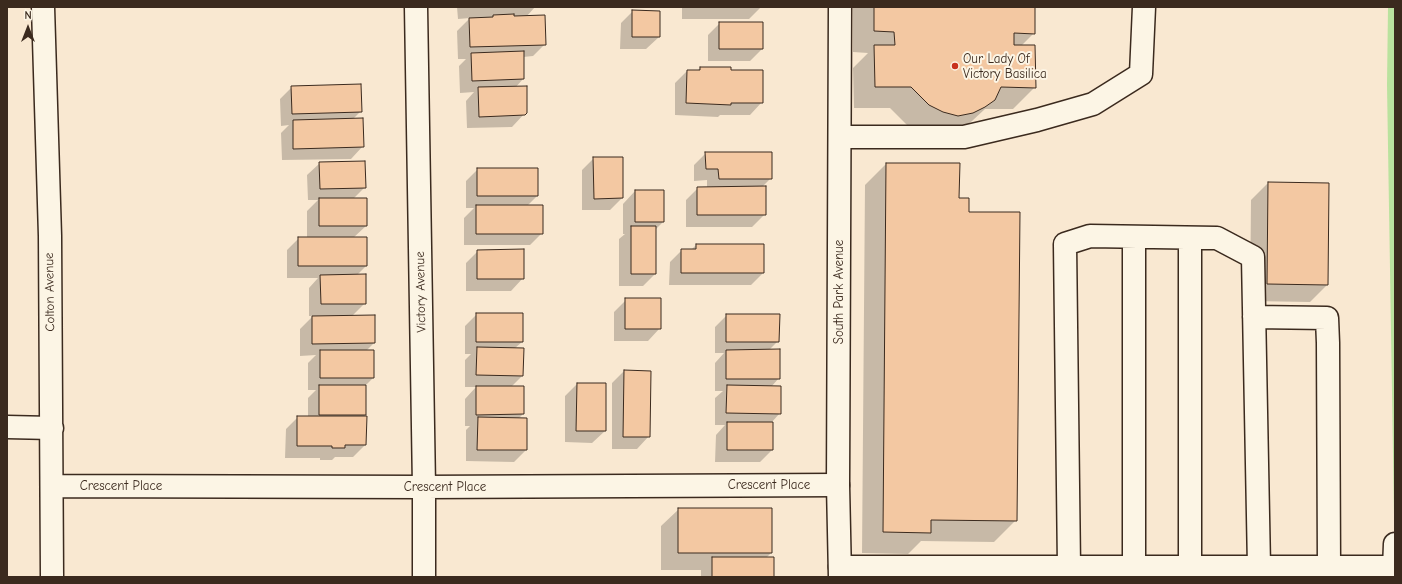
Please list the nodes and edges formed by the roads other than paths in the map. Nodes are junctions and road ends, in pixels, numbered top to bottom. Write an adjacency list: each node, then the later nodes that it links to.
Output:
1 (43, 7): 10 (street, Colton Avenue)
2 (416, 7): 13 (street, Victory Avenue)
3 (840, 7): 5 (street, South Park Avenue)
4 (1144, 7): 5 (street)
5 (840, 137): 11 (street, South Park Avenue)
6 (1134, 237): 7 (street); 16 (street); 17 (street)
7 (1190, 238): 8 (street); 18 (street)
8 (1254, 317): 19 (street); 20 (street)
9 (7, 427): 10 (street)
10 (52, 428): 12 (street, Colton Avenue)
11 (838, 485): 13 (street, Crescent Place); 21 (street, South Park Avenue)
12 (52, 486): 13 (street, Crescent Place); 22 (street, Colton Avenue)
13 (424, 487): 23 (street, Victory Avenue)
14 (1395, 544): 15 (street)
15 (1393, 562): 20 (street)
16 (1069, 567): 17 (street); 21 (street)
17 (1134, 567): 18 (street)
18 (1190, 567): 19 (street)
19 (1259, 567): 20 (street)
20 (1329, 567)
21 (840, 572)
22 (52, 577)
23 (424, 577)

